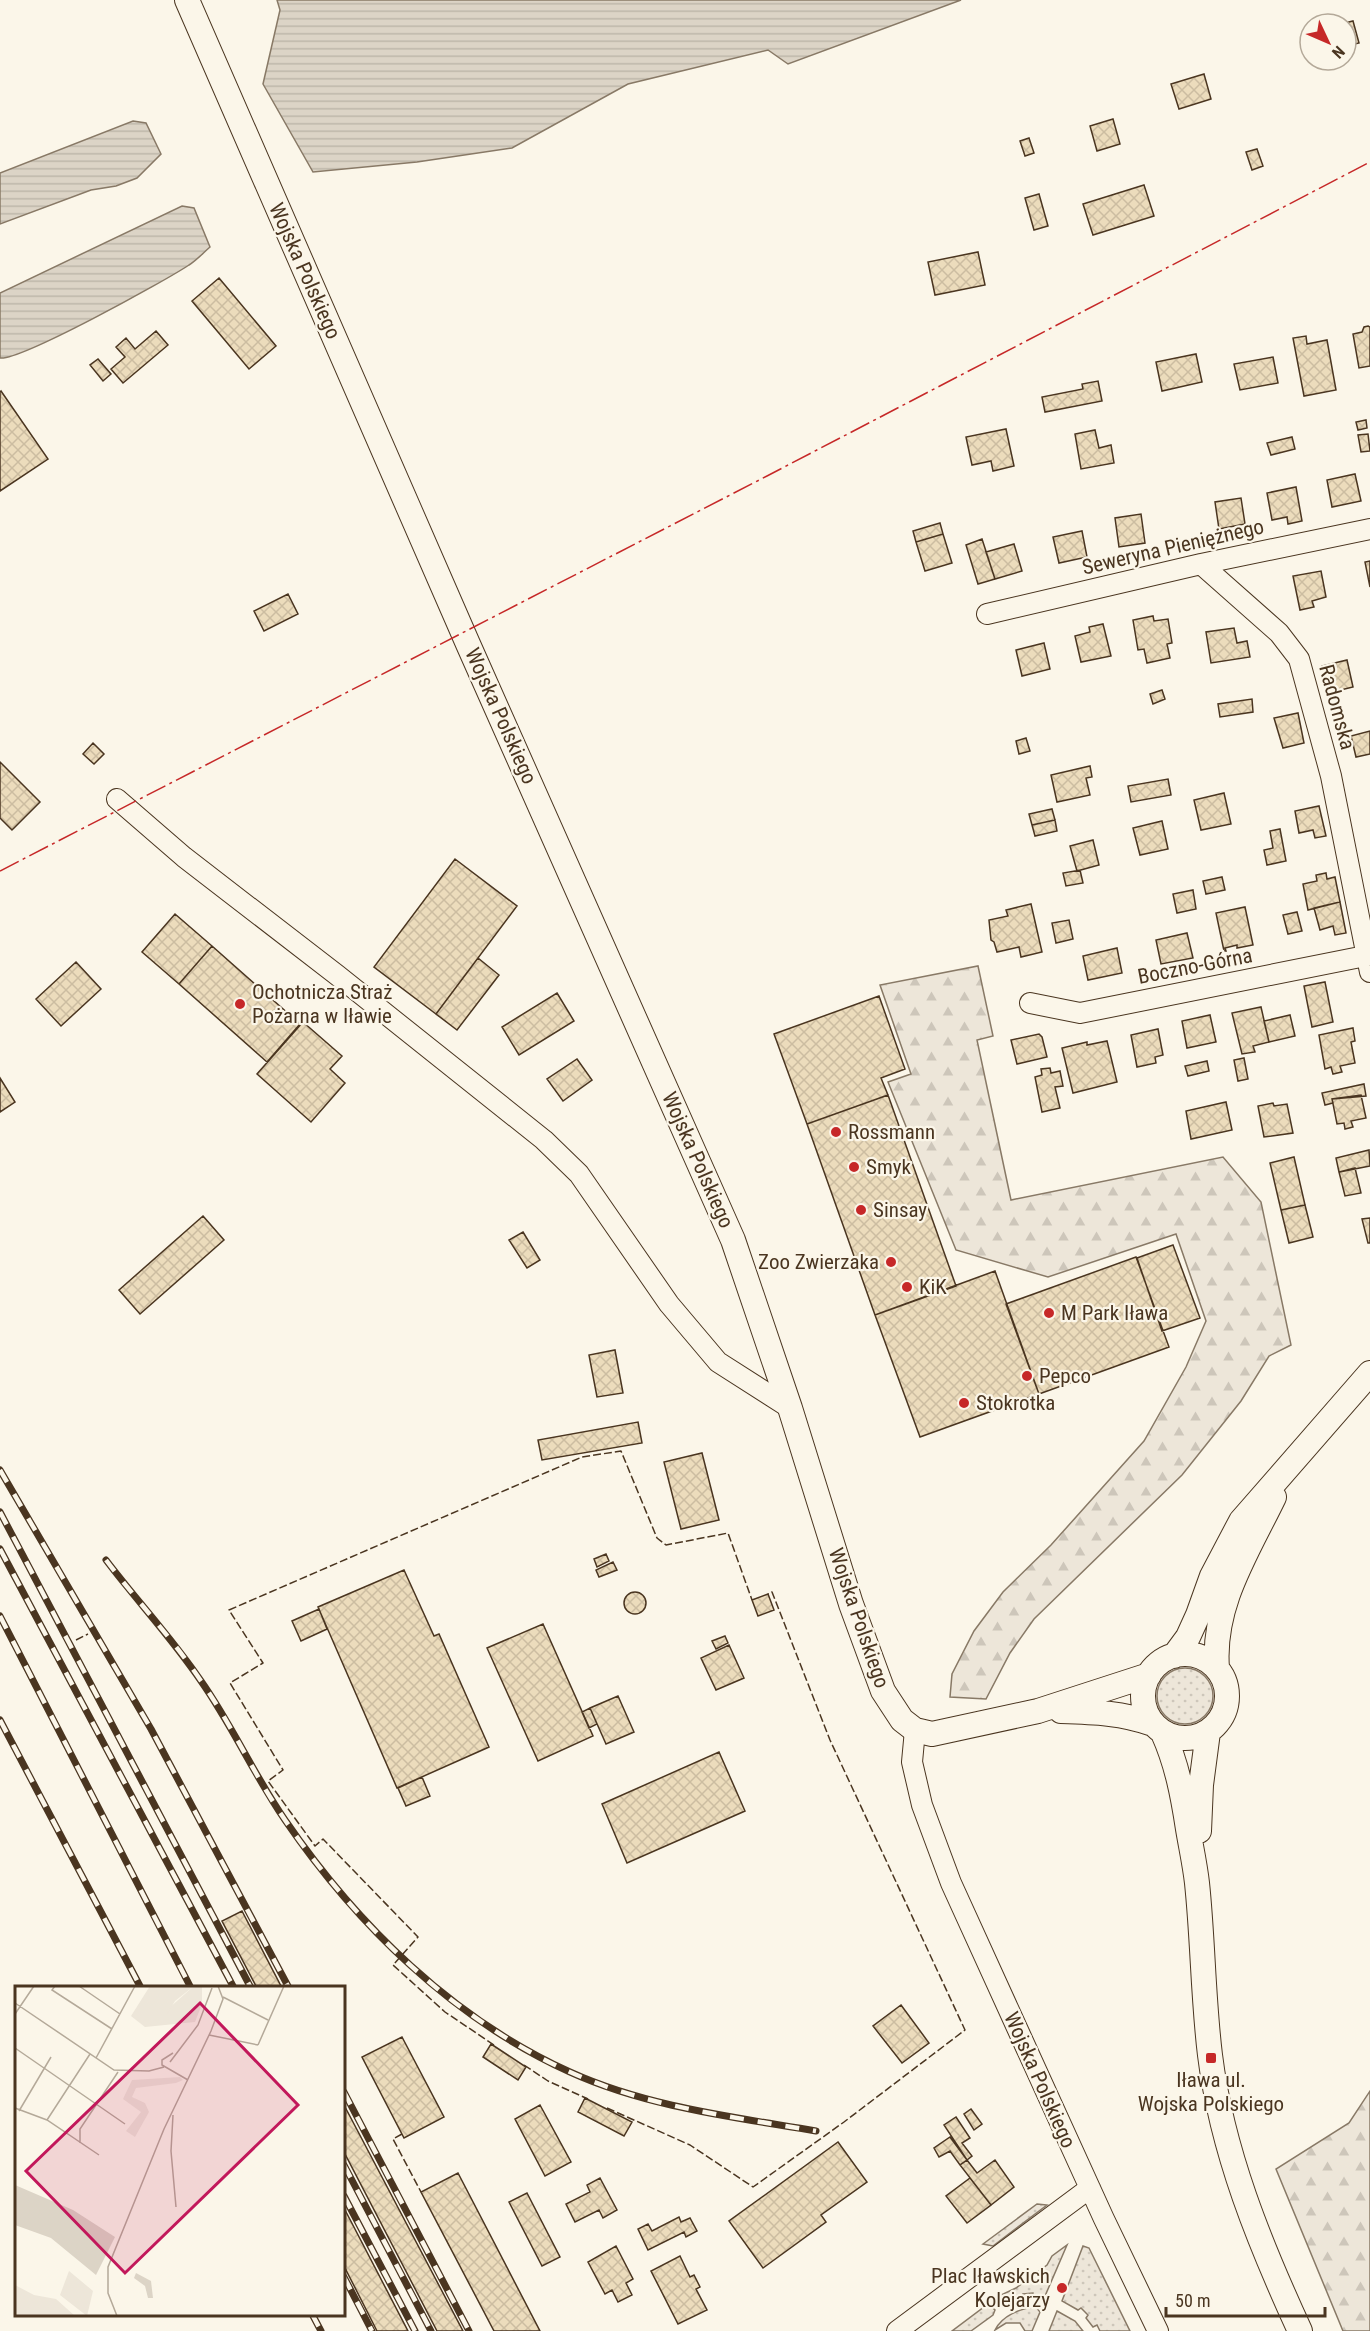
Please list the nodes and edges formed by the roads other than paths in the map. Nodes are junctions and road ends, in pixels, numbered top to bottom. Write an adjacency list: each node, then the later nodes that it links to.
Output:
1 (187, 0): 9 (street, Wojska Polskiego)
2 (1370, 529): 3 (street, Seweryna Pieniężnego)
3 (1201, 564): 4 (street, Seweryna Pieniężnego); 6 (street, Radomska)
4 (987, 614)
5 (117, 799): 9 (street)
6 (1369, 961): 7 (street, Boczno-Górna)
7 (1030, 1003)
8 (1370, 1373): 10 (street)
9 (790, 1408): 16 (street, Wojska Polskiego)
10 (1287, 1470): 11 (street); 12 (street)
11 (1174, 1656): 12 (street); 13 (street)
12 (1217, 1668): 17 (street)
13 (1149, 1675): 14 (street); 15 (street)
14 (1038, 1711): 15 (street); 16 (street)
15 (1158, 1728): 17 (street); 18 (street)
16 (915, 1730): 19 (street, Wojska Polskiego)
17 (1208, 1732): 18 (street)
18 (1197, 1882): 22 (street)
19 (1090, 2188): 20 (street); 21 (street, Wojska Polskiego)
20 (897, 2331)
21 (1158, 2331)
22 (1300, 2331)

